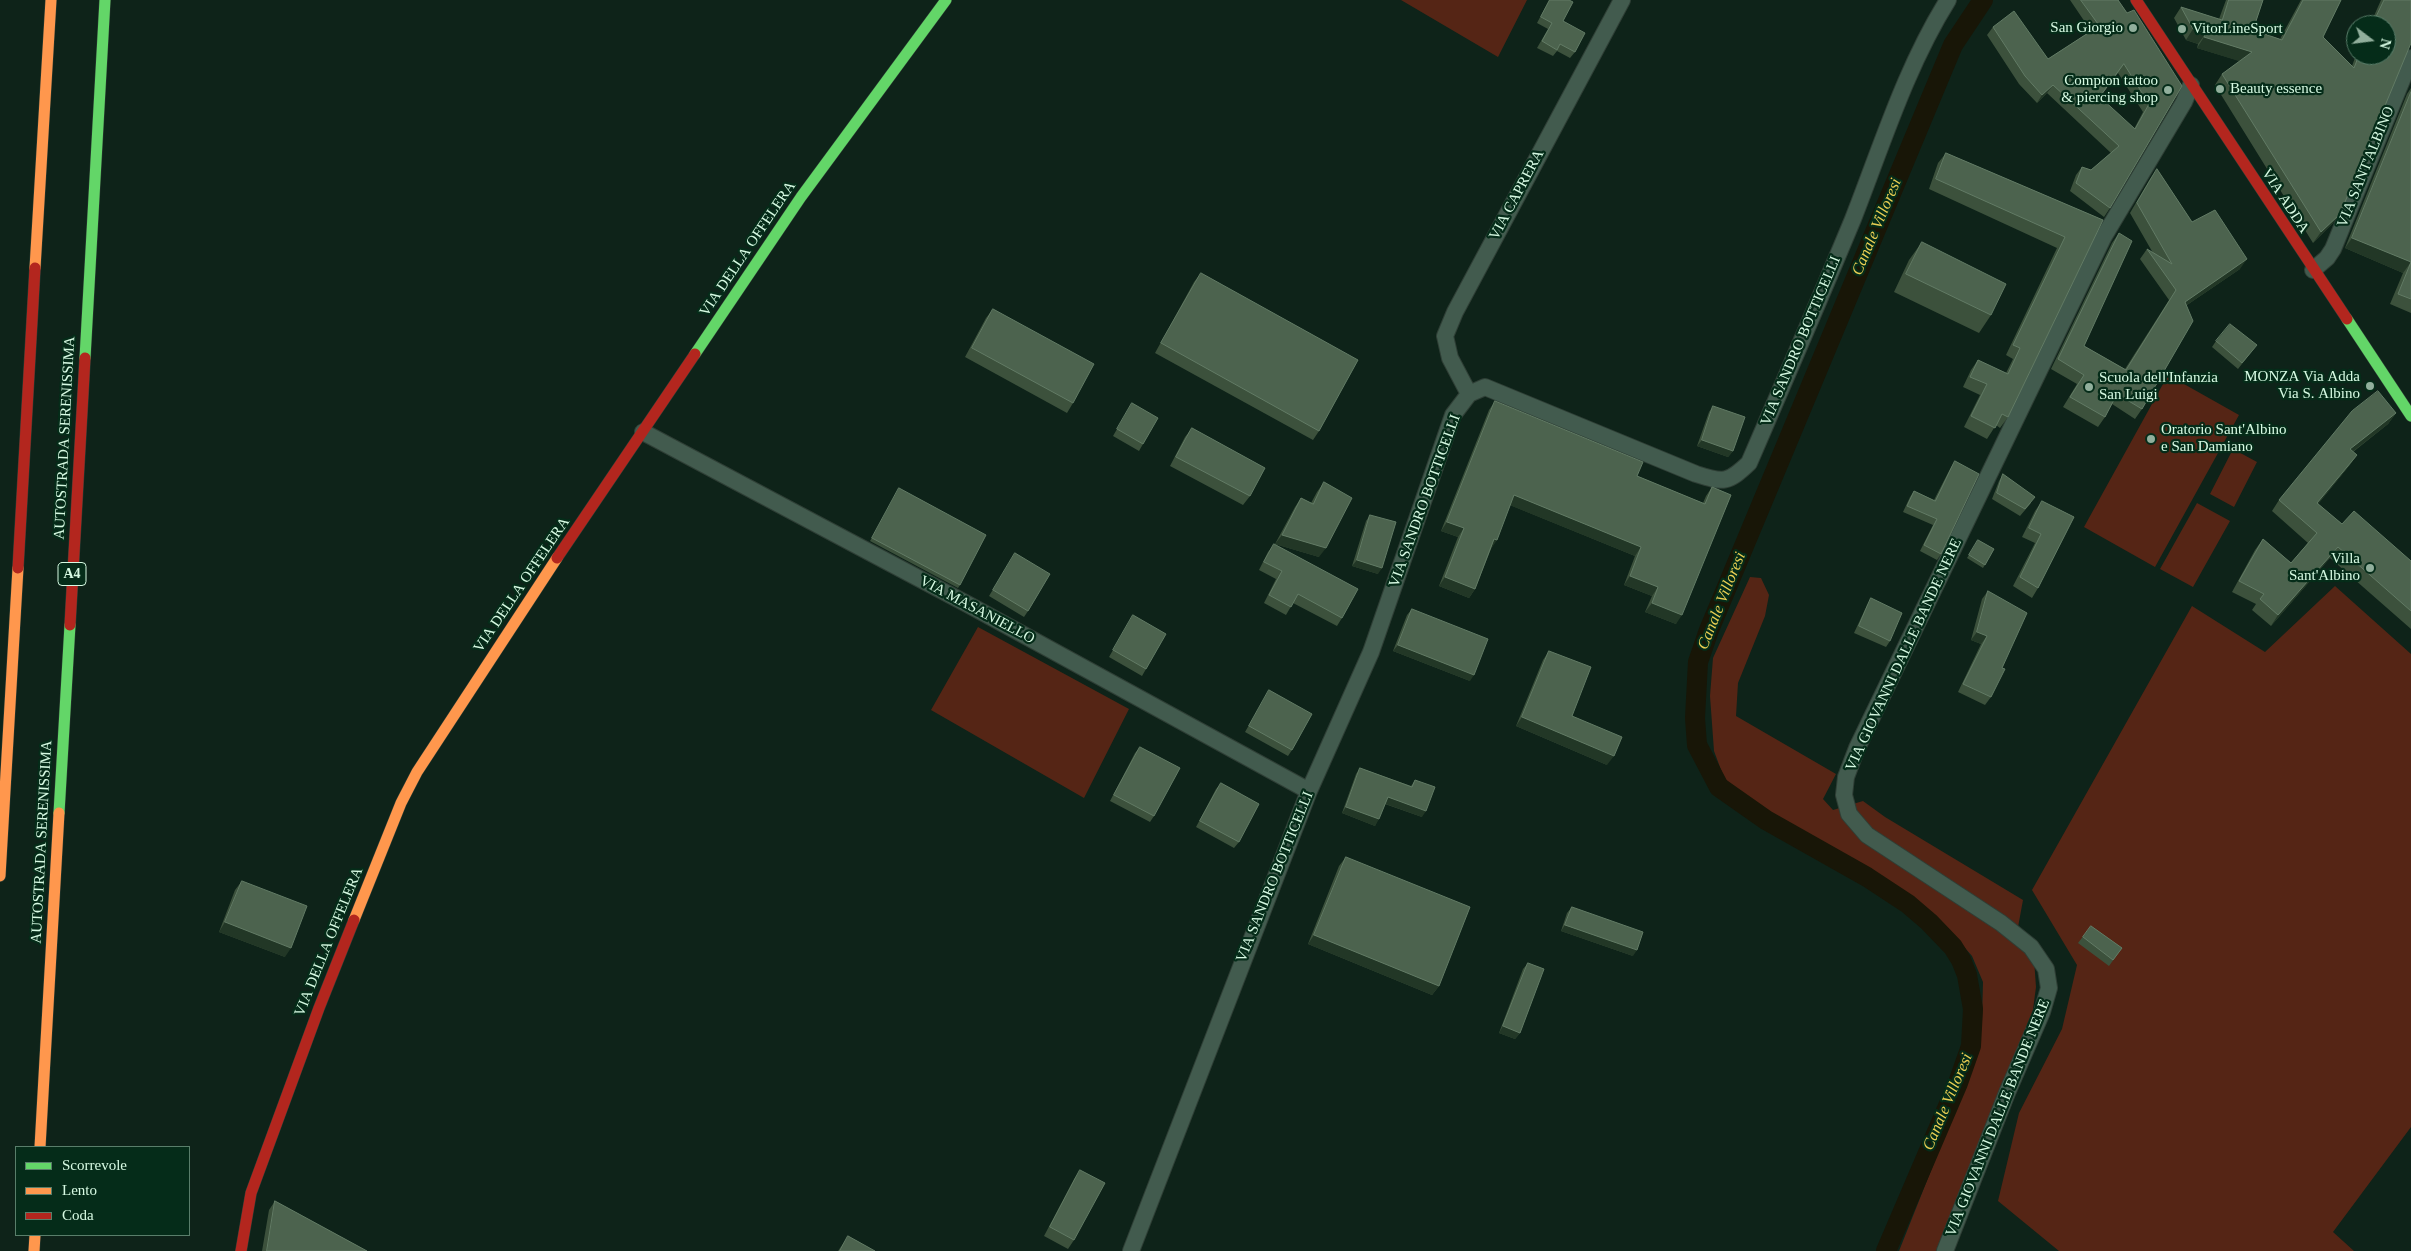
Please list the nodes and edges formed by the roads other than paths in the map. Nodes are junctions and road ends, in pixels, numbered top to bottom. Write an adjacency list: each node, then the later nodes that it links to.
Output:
1 (51, 0): 14 (main road)
2 (105, 0): 15 (main road, AUTOSTRADA SERENISSIMA / A4)
3 (946, 0): 12 (main road, VIA DELLA OFFELERA)
4 (1622, 0): 10 (street, VIA CAPRERA)
5 (1948, 0): 10 (street, VIA SANDRO BOTTICELLI)
6 (2136, 0): 8 (main road, VIA ADDA)
7 (2411, 58): 9 (street, VIA SANT'ALBINO)
8 (2191, 85): 9 (main road, VIA ADDA); 20 (street, VIA GIOVANNI DALLE BANDE NERE)
9 (2313, 270): 11 (main road, VIA ADDA)
10 (1469, 394): 13 (street, VIA SANDRO BOTTICELLI)
11 (2411, 416)
12 (642, 432): 13 (street, VIA MASANIELLO); 17 (main road, VIA DELLA OFFELERA)
13 (1309, 790): 19 (street, VIA SANDRO BOTTICELLI)
14 (0, 876)
15 (40, 1146)
16 (35, 1236): 18 (main road)
17 (241, 1249)
18 (34, 1251)
19 (1131, 1251)
20 (1945, 1251)

